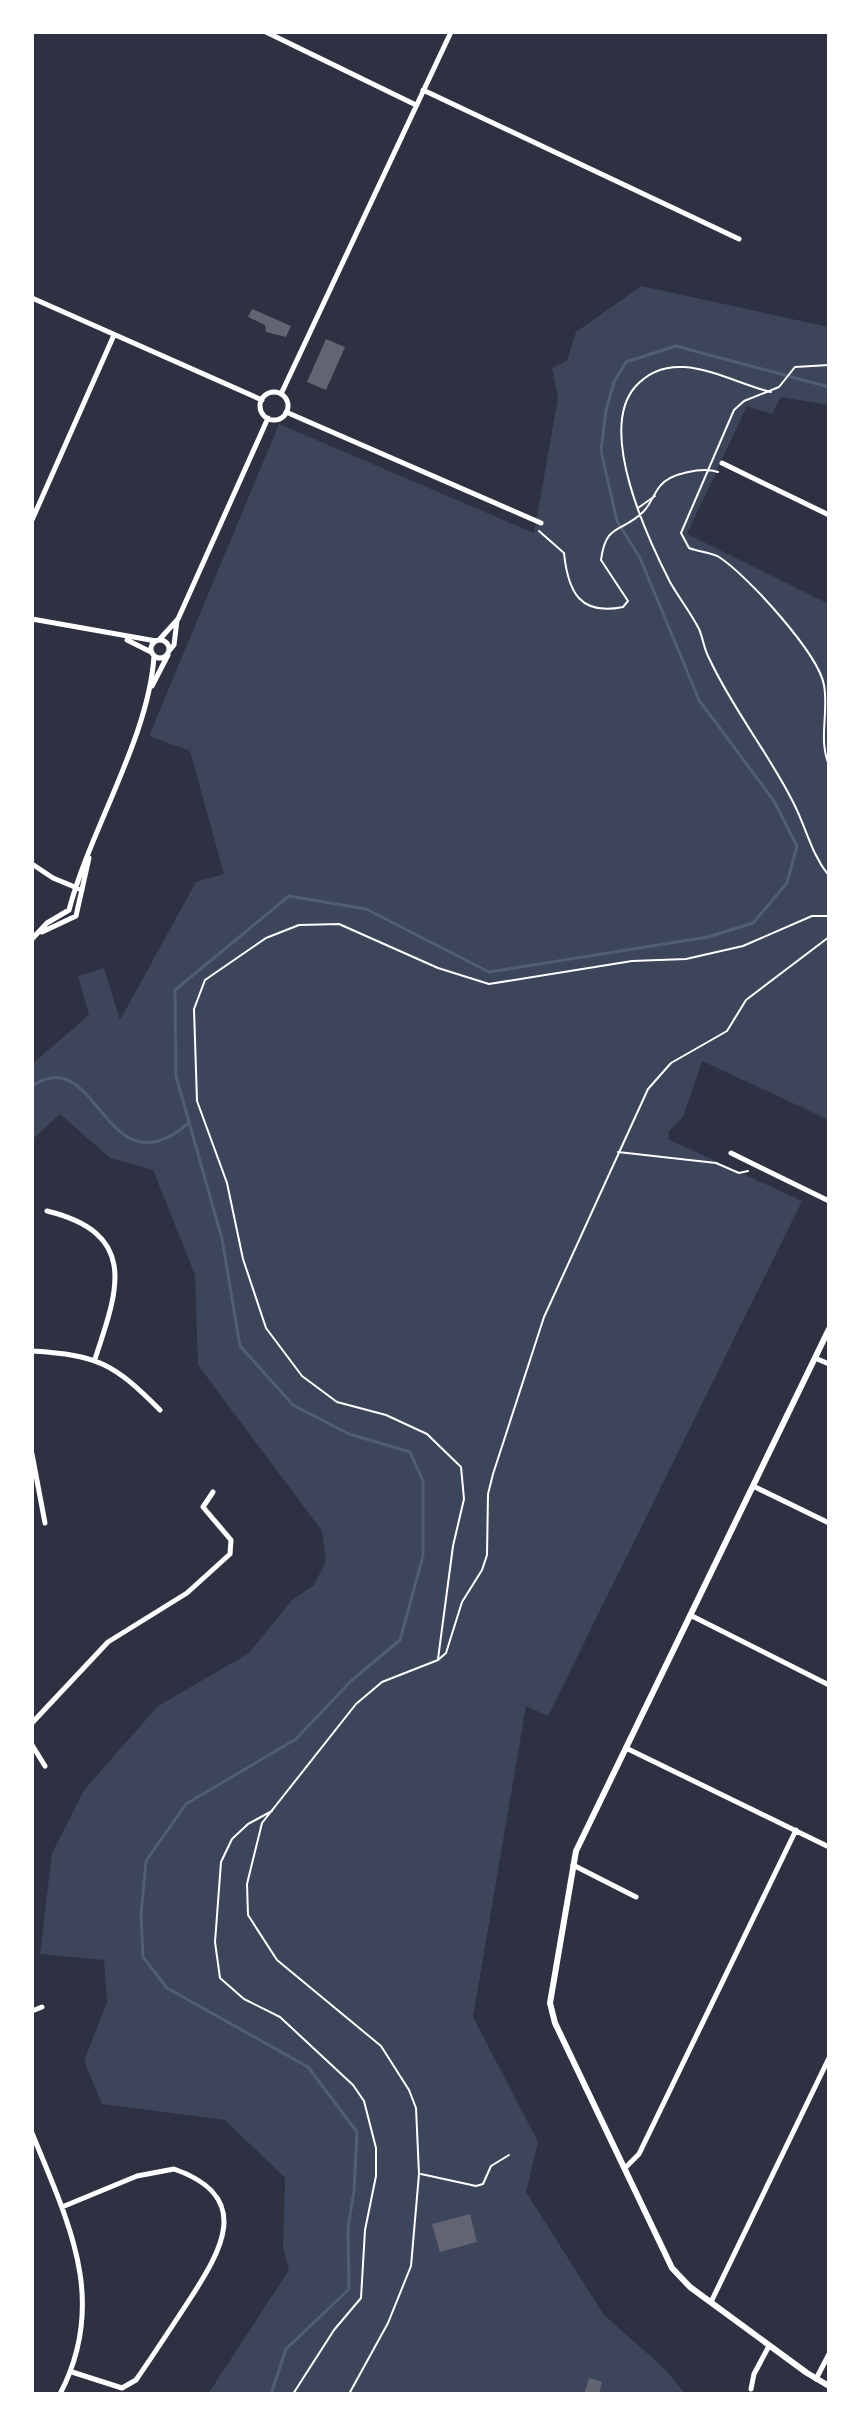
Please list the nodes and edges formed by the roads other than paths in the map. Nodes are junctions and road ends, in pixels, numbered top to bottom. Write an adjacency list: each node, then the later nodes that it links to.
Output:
1 (266, 32): 4 (street)
2 (451, 32): 3 (street)
3 (423, 90): 4 (street); 5 (street)
4 (416, 105): 8 (street)
5 (739, 239)
6 (32, 298): 7 (street)
7 (114, 335): 9 (street); 14 (street)
8 (281, 394): 9 (street); 10 (street)
9 (262, 400): 11 (street)
10 (286, 412): 11 (street); 15 (street)
11 (268, 418): 17 (street)
12 (722, 463): 13 (street)
13 (829, 515)
14 (32, 520)
15 (541, 523)
16 (32, 619): 18 (street)
17 (178, 619): 19 (street); 20 (street)
18 (118, 637): 19 (street); 21 (street)
19 (157, 640): 20 (street); 21 (street)
20 (169, 653): 21 (street); 22 (street)
21 (153, 654): 22 (street)
22 (150, 690): 23 (street)
23 (91, 850): 25 (street); 26 (street)
24 (32, 864): 25 (street)
25 (73, 887): 26 (street); 27 (street)
26 (82, 890): 27 (street)
27 (35, 936)
28 (731, 1153): 29 (street)
29 (829, 1201)
30 (47, 1211): 34 (street)
31 (829, 1329): 33 (street)
32 (32, 1351): 34 (street)
33 (815, 1358): 35 (street); 38 (street)
34 (95, 1359): 36 (street)
35 (829, 1364)
36 (160, 1410)
37 (32, 1454): 40 (street)
38 (753, 1486): 41 (street); 42 (street)
39 (213, 1492): 44 (street)
40 (45, 1523)
41 (829, 1523)
42 (690, 1615): 43 (street); 46 (street)
43 (829, 1685)
44 (32, 1723)
45 (32, 1745): 47 (street)
46 (626, 1748): 48 (street); 50 (street)
47 (45, 1766)
48 (796, 1830): 49 (street); 56 (street)
49 (829, 1847)
50 (572, 1865): 51 (street); 56 (street)
51 (636, 1897)
52 (42, 2007): 53 (street)
53 (32, 2011)
54 (829, 2058): 58 (street)
55 (32, 2133): 57 (street)
56 (625, 2168): 58 (street)
57 (62, 2207): 61 (street); 61 (street)
58 (711, 2302): 59 (street)
59 (769, 2346): 62 (street); 64 (street)
60 (829, 2354): 62 (street)
61 (72, 2372): 65 (street)
62 (816, 2379): 63 (street)
63 (829, 2386)
64 (751, 2389)
65 (60, 2394)

